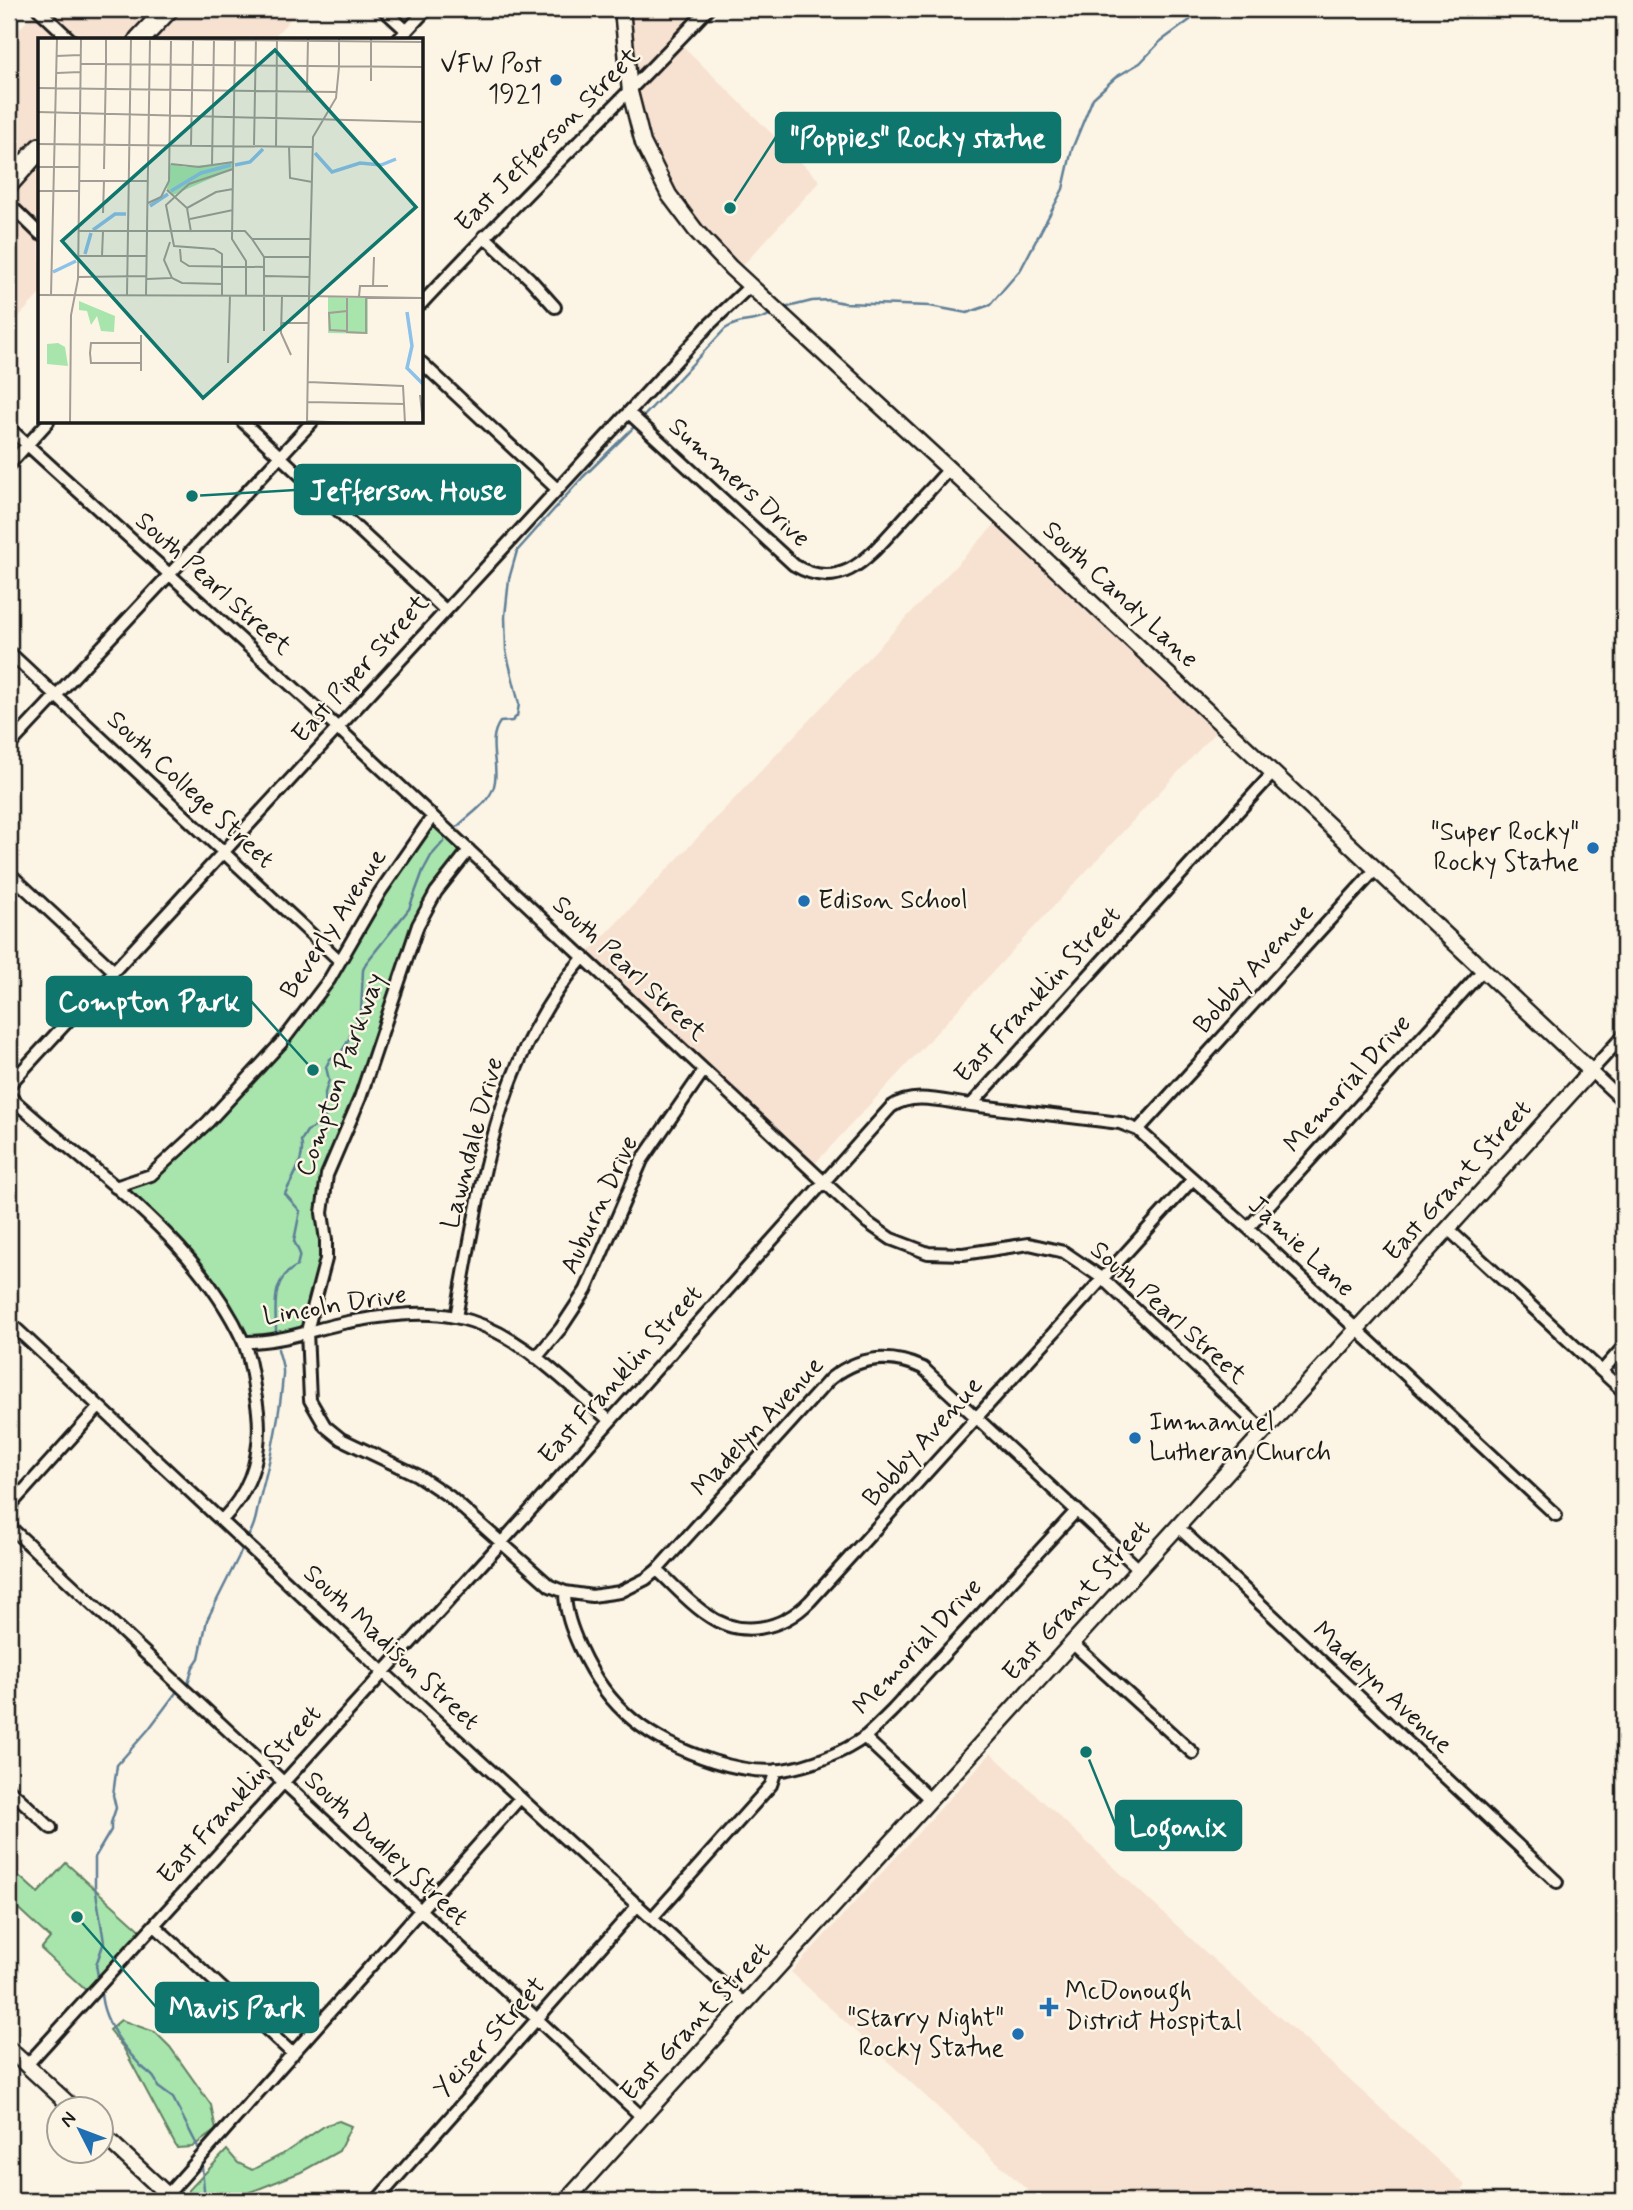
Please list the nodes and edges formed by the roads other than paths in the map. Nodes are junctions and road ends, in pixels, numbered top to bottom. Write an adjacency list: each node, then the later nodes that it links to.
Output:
1 (38, 9): 8 (street)
2 (168, 9): 9 (highway)
3 (383, 9): 7 (street)
4 (427, 9): 7 (street)
5 (622, 9): 11 (main road, South Candy Lane)
6 (708, 9): 11 (street, East Jefferson Street)
7 (407, 31): 10 (street)
8 (69, 38)
9 (141, 38)
10 (400, 38)
11 (630, 92): 16 (street, East Jefferson Street); 17 (main road, South Candy Lane)
12 (38, 150): 13 (highway)
13 (9, 183)
14 (9, 204): 15 (street)
15 (38, 231)
16 (484, 236): 18 (street, East Jefferson Street); 19 (street)
17 (750, 286): 21 (street, East Piper Street); 29 (main road, South Candy Lane)
18 (424, 301)
19 (555, 307)
20 (424, 365): 30 (street)
21 (629, 413): 29 (street, Summers Drive); 30 (street, East Piper Street)
22 (46, 424): 26 (street)
23 (245, 424): 27 (street)
24 (310, 424): 27 (street)
25 (9, 428): 26 (street, South Pearl Street)
26 (27, 445): 28 (street); 31 (street, South Pearl Street)
27 (280, 456): 31 (street); 32 (street)
28 (9, 465)
29 (949, 469): 37 (main road, South Candy Lane)
30 (557, 489): 32 (street, East Piper Street)
31 (169, 575): 34 (street); 35 (street, South Pearl Street)
32 (445, 610): 35 (street, East Piper Street)
33 (9, 652): 34 (street, South College Street)
34 (55, 696): 36 (street); 40 (street, South College Street)
35 (338, 728): 38 (street, South Pearl Street); 40 (street, East Piper Street)
36 (9, 746)
37 (1273, 773): 41 (main road, South Candy Lane); 53 (street, East Franklin Street)
38 (432, 817): 39 (street, South Pearl Street); 44 (street, Beverly Avenue)
39 (469, 850): 43 (street, South Pearl Street); 64 (street, Compton Parkway)
40 (224, 853): 44 (street, South College Street); 46 (street, East Piper Street)
41 (1376, 869): 45 (main road, South Candy Lane); 54 (street, Bobby Avenue)
42 (9, 873): 46 (street)
43 (583, 957): 48 (street, South Pearl Street); 61 (street, Lawndale Drive)
44 (340, 961): 57 (street, Beverly Avenue)
45 (1483, 970): 49 (main road, South Candy Lane); 58 (street, Memorial Drive)
46 (114, 971): 50 (street, East Piper Street)
47 (1624, 1035): 49 (street, East Grant Street)
48 (704, 1070): 56 (street, South Pearl Street); 67 (street, Auburn Drive)
49 (1591, 1071): 52 (street, South Candy Lane); 59 (main road, East Grant Street)
50 (9, 1084)
51 (9, 1096): 57 (street)
52 (1624, 1102)
53 (971, 1105): 54 (street, Jamie Lane); 56 (street, East Franklin Street)
54 (1138, 1130): 55 (street, Jamie Lane)
55 (1193, 1179): 58 (street, Jamie Lane); 60 (street, Bobby Avenue)
56 (825, 1182): 60 (street, South Pearl Street); 72 (street, East Franklin Street)
57 (115, 1187): 65 (street)
58 (1248, 1228): 63 (street, Jamie Lane)
59 (1448, 1229): 63 (main road, East Grant Street); 68 (street)
60 (1102, 1278): 71 (street, Bobby Avenue); 73 (street, South Pearl Street)
61 (456, 1317): 64 (street, Lincoln Drive); 67 (street, Lincoln Drive)
62 (9, 1322): 70 (street, South Madison Street)
63 (1355, 1330): 73 (main road, East Grant Street); 76 (street, Jamie Lane)
64 (307, 1331): 65 (street, Lincoln Drive); 80 (street)
65 (244, 1342): 77 (street)
66 (1624, 1346): 68 (street)
67 (536, 1358): 72 (street, Lincoln Drive)
68 (1602, 1371): 69 (street)
69 (1624, 1392)
70 (99, 1407): 74 (street); 77 (street, South Madison Street)
71 (977, 1416): 75 (street, Madelyn Avenue); 82 (street, Madelyn Avenue); 82 (street, Bobby Avenue)
72 (610, 1420): 80 (street, East Franklin Street)
73 (1264, 1431): 79 (main road, East Grant Street)
74 (9, 1507)
75 (1077, 1510): 81 (street, Madelyn Avenue); 86 (street, Memorial Drive)
76 (1556, 1515)
77 (222, 1520): 85 (street, South Madison Street)
78 (9, 1526): 89 (street, South Dudley Street)
79 (1177, 1527): 81 (main road, East Grant Street); 94 (street, Madelyn Avenue)
80 (502, 1542): 83 (street, Madelyn Avenue); 85 (street, East Franklin Street)
81 (1139, 1569): 84 (main road, East Grant Street)
82 (657, 1570): 83 (street, Madelyn Avenue)
83 (565, 1592): 88 (street, Memorial Drive)
84 (1072, 1643): 87 (street); 92 (main road, East Grant Street)
85 (383, 1671): 89 (street, East Franklin Street); 91 (street, South Madison Street)
86 (864, 1737): 88 (street, Memorial Drive); 92 (street)
87 (1193, 1753)
88 (775, 1770): 97 (street)
89 (282, 1782): 96 (street, South Dudley Street); 98 (street, East Franklin Street)
90 (9, 1789): 93 (street)
91 (520, 1798): 95 (street, South Madison Street); 96 (street)
92 (931, 1800): 99 (main road, East Grant Street)
93 (51, 1828)
94 (1557, 1882)
95 (638, 1905): 97 (street, South Madison Street); 100 (street, Yeiser Street)
96 (418, 1911): 100 (street, South Dudley Street); 102 (street)
97 (652, 1918): 99 (street, South Madison Street)
98 (154, 1925): 102 (street); 103 (street, East Franklin Street)
99 (745, 2004): 105 (main road, East Grant Street)
100 (536, 2019): 105 (street, South Dudley Street); 108 (street, Yeiser Street)
101 (9, 2049): 103 (main road)
102 (293, 2054): 107 (street)
103 (26, 2066): 104 (main road)
104 (57, 2094)
105 (642, 2117): 109 (main road, East Grant Street)
106 (116, 2147): 107 (main road)
107 (171, 2198)
108 (376, 2201)
109 (566, 2201)

